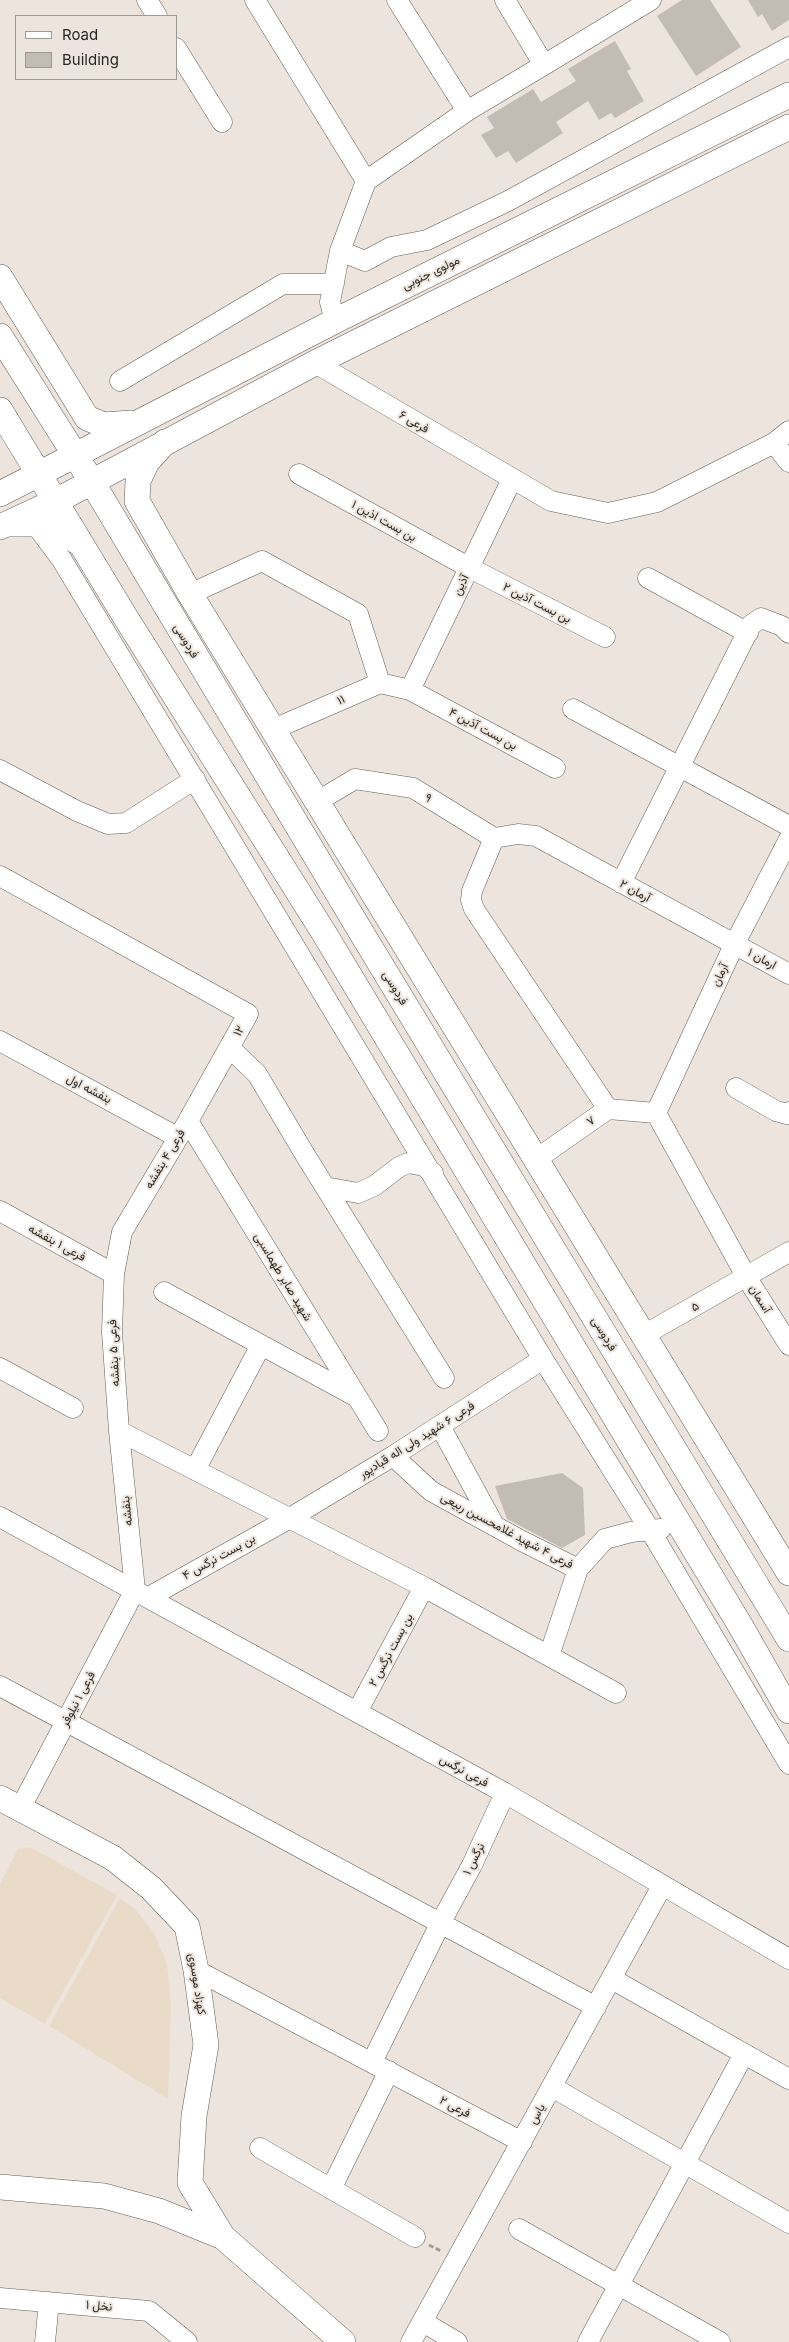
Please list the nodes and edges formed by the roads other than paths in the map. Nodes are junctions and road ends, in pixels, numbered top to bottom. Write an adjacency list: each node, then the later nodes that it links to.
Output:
1 (147, 0): 7 (street)
2 (255, 0): 15 (street)
3 (397, 0): 12 (street)
4 (504, 0): 10 (street)
5 (651, 0): 6 (street)
6 (629, 6): 10 (street)
7 (156, 15)
8 (789, 47): 18 (street)
9 (178, 51): 13 (street)
10 (544, 65): 12 (street)
11 (789, 95): 16 (street, مولوی جنوبی)
12 (466, 111): 15 (street)
13 (222, 122)
14 (789, 128): 17 (street)
15 (366, 181): 18 (street)
16 (609, 185): 17 (street); 21 (street, مولوی جنوبی)
17 (623, 210): 23 (street)
18 (340, 250): 20 (street)
19 (0, 277): 26 (street)
20 (334, 284): 21 (street); 24 (street)
21 (335, 321): 26 (street, مولوی جنوبی)
22 (0, 336): 29 (street, فردوسی)
23 (316, 363): 28 (street); 33 (street, فرعی ۶)
24 (120, 381)
25 (0, 410): 31 (street)
26 (136, 422): 29 (street, مولوی جنوبی)
27 (782, 437): 30 (street); 33 (street, فرعی ۶)
28 (165, 442): 34 (street); 43 (street)
29 (74, 457): 31 (street, مولوی جنوبی); 34 (street, فردوسی)
30 (789, 462)
31 (39, 474): 35 (street, مولوی جنوبی); 36 (street)
32 (299, 474): 40 (street, بن بست اذین ۱)
33 (512, 479): 40 (street, آذین)
34 (92, 482): 36 (street); 42 (street, فردوسی)
35 (0, 494)
36 (56, 501): 38 (street); 39 (street)
37 (34, 524): 38 (street); 39 (street); 55 (street)
38 (3, 526)
39 (83, 545): 44 (street)
40 (470, 568): 47 (street, بن بست آذین ۲); 49 (street, آذین)
41 (648, 578): 46 (street)
42 (158, 594): 44 (street); 103 (street, فردوسی)
43 (190, 594): 48 (street); 51 (street)
44 (126, 618): 76 (street)
45 (786, 629): 46 (street)
46 (748, 633): 52 (street)
47 (605, 638)
48 (380, 683): 49 (street); 51 (street, ۱۱)
49 (410, 690): 53 (street, بن بست آذین ۴)
50 (573, 709): 52 (street)
51 (274, 729): 56 (street)
52 (680, 766): 57 (street); 61 (street)
53 (555, 768)
54 (0, 770): 55 (street)
55 (195, 779): 72 (street)
56 (318, 800): 58 (street, ۹); 71 (street)
57 (789, 826)
58 (494, 838): 61 (street, آرمان ۲); 67 (street)
59 (789, 839): 62 (street, آرمان)
60 (0, 876): 65 (street, ۱۲)
61 (621, 883): 62 (street, آرمان ۲)
62 (734, 945): 63 (street, ارمان ۱); 69 (street, آرمان)
63 (789, 974)
64 (0, 1041): 70 (street, بنفشه اول)
65 (230, 1048): 70 (street, فرعی ۴ بنفشه); 73 (street)
66 (736, 1088): 68 (street)
67 (608, 1110): 69 (street, ۷); 71 (street, ۷)
68 (789, 1112)
69 (656, 1113): 78 (street, آسمان)
70 (183, 1129): 77 (street, فرعی ۴ بنفشه); 87 (street, شهید صابر طهماسبی)
71 (535, 1160): 81 (street)
72 (433, 1174): 73 (street); 79 (street)
73 (325, 1187): 86 (street)
74 (0, 1211): 77 (street, فرعی ۱ بنفشه)
75 (789, 1252): 78 (street, ۵)
76 (522, 1265): 79 (street); 97 (street)
77 (114, 1274): 90 (street, فرعی ۵ بنفشه)
78 (747, 1278): 81 (street, ۵); 83 (street, آسمان)
79 (496, 1279): 84 (street)
80 (164, 1292): 82 (street)
81 (644, 1335): 100 (street)
82 (261, 1345): 87 (street); 93 (street)
83 (789, 1345)
84 (543, 1359): 89 (street, فرعی ۶ شهید ولی اله قبادپور); 98 (street)
85 (0, 1368): 88 (street)
86 (444, 1378)
87 (356, 1397): 91 (street, شهید صابر طهماسبی)
88 (73, 1408)
89 (440, 1426): 92 (street, فرعی ۶ شهید ولی اله قبادپور); 96 (street)
90 (119, 1432): 93 (street); 102 (street, بنفشه)
91 (378, 1432)
92 (393, 1456): 95 (street, فرعی ۶ شهید ولی اله قبادپور); 96 (street, فرعی ۴ شهید غلامحسین ربیعی)
93 (195, 1470): 95 (street)
94 (0, 1517): 102 (street, فرعی نرگس)
95 (290, 1518): 101 (street); 102 (street, بن بست نرگس ۴)
96 (494, 1525): 99 (street, فرعی ۴ شهید غلامحسین ربیعی)
97 (680, 1528): 98 (street, فرعی ۴ شهید غلامحسین ربیعی); 107 (street)
98 (650, 1530): 99 (street, فرعی ۴ شهید غلامحسین ربیعی); 110 (street)
99 (578, 1569): 104 (street)
100 (789, 1572)
101 (424, 1587): 104 (street); 108 (street, بن بست نرگس ۲)
102 (142, 1593): 108 (street, فرعی نرگس); 109 (street, فرعی ۱ نیلوفر)
103 (789, 1640)
104 (549, 1656): 106 (street)
105 (0, 1686): 109 (street)
106 (616, 1693)
107 (789, 1711)
108 (357, 1712): 111 (street, فرعی نرگس)
109 (66, 1721): 112 (street, فرعی ۱ نیلوفر); 114 (street)
110 (789, 1764)
111 (505, 1794): 113 (street, فرعی نرگس); 114 (street, نرگس ۱)
112 (10, 1803): 116 (street, کهزاد موسوی)
113 (662, 1886): 115 (street, فرعی نرگس); 117 (street, یاس)
114 (441, 1922): 118 (street); 120 (street, نرگس ۱)
115 (789, 1959)
116 (196, 1970): 120 (street, فرعی ۲); 126 (street, کهزاد موسوی)
117 (612, 1979): 118 (street, یاس); 119 (street)
118 (596, 2007): 122 (street, یاس)
119 (744, 2054): 121 (street); 125 (street)
120 (380, 2066): 123 (street, فرعی ۲); 128 (street, نرگس ۱)
121 (789, 2079)
122 (552, 2087): 123 (street, یاس); 125 (street)
123 (522, 2142): 137 (street, یاس)
124 (260, 2148): 128 (street)
125 (686, 2164): 130 (street); 134 (street)
126 (190, 2184): 129 (street); 133 (street)
127 (0, 2187): 129 (street)
128 (331, 2189): 132 (street)
129 (150, 2209): 133 (street)
130 (789, 2223)
131 (519, 2230): 134 (street)
132 (415, 2237)
133 (223, 2238): 140 (street)
134 (618, 2284): 143 (street); 144 (street)
135 (0, 2298): 136 (street, نخل ۱)
136 (49, 2302): 138 (street); 139 (street, نخل ۱)
137 (423, 2322): 141 (street, یاس); 142 (street)
138 (46, 2342)
139 (187, 2342)
140 (343, 2342)
141 (410, 2342)
142 (457, 2342)
143 (588, 2342)
144 (720, 2342)

